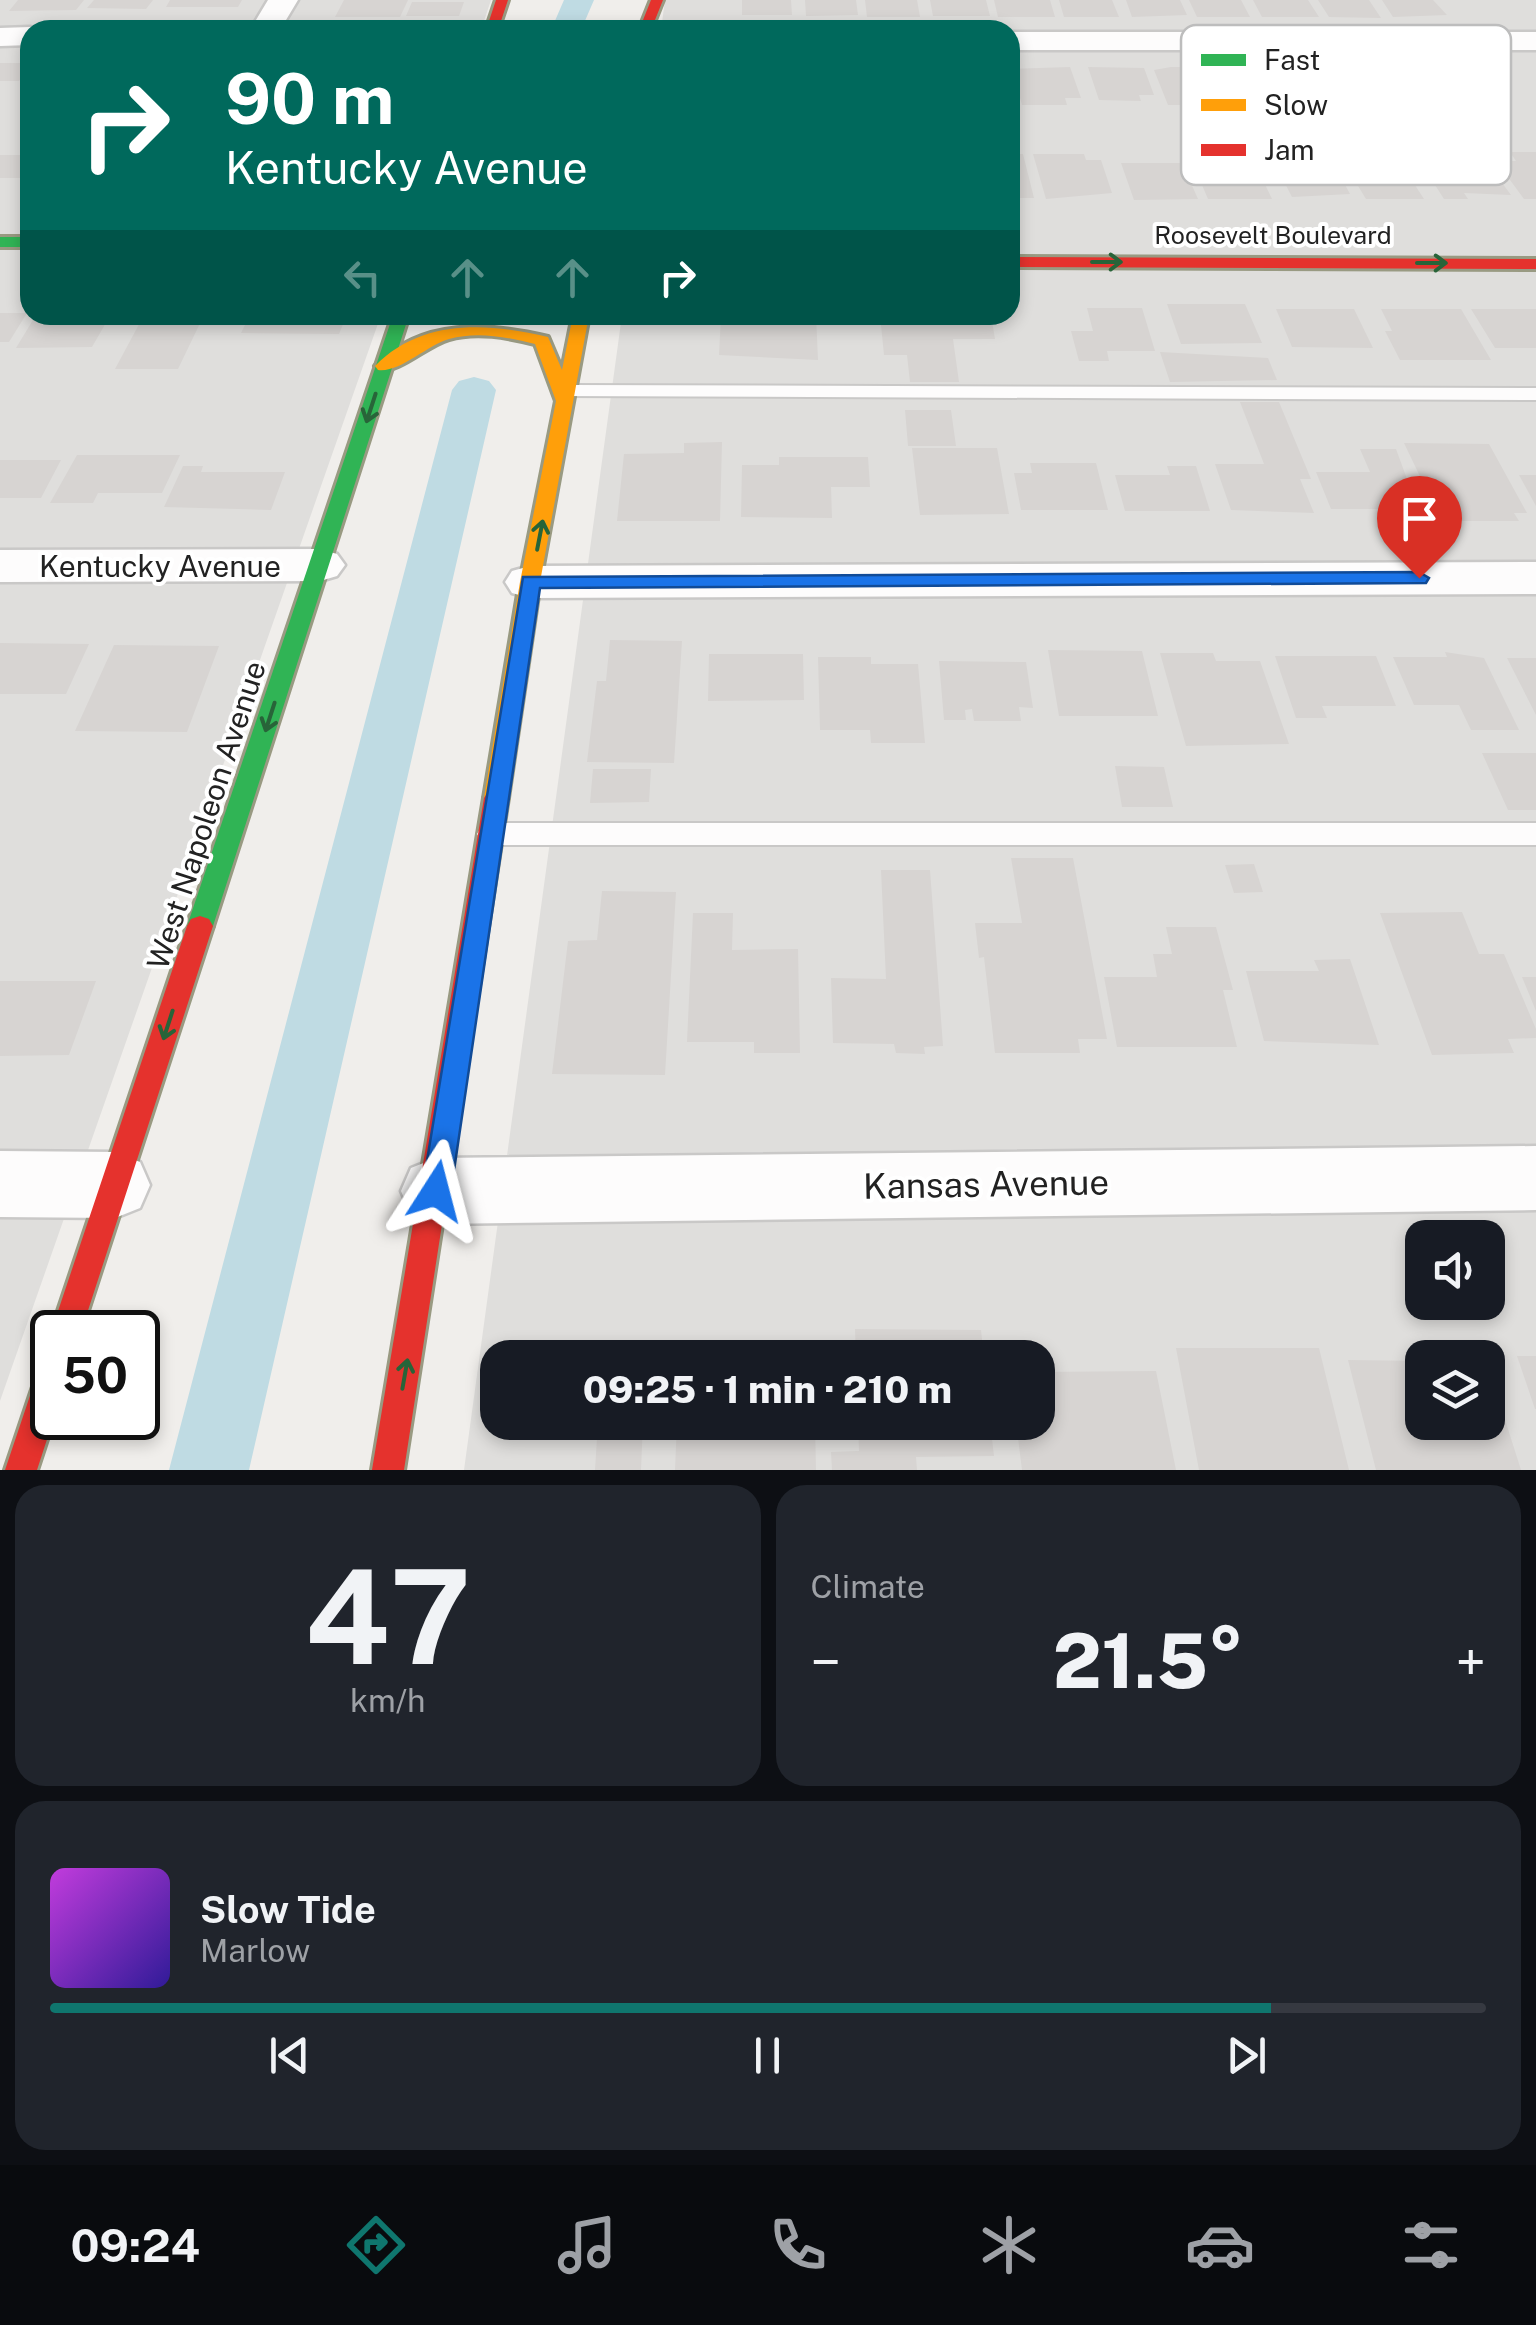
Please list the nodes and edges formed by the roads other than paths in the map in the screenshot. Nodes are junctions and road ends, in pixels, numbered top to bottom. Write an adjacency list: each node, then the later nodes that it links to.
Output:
1 (1486, 14): 2 (street)
2 (1501, 25)
3 (1020, 41): 4 (street)
4 (1181, 41)
5 (1522, 41): 6 (street)
6 (1536, 75)
7 (1020, 262): 8 (main road, Roosevelt Boulevard, one-way to 8)
8 (1536, 264)
9 (398, 325): 11 (main road, West Napoleon Avenue)
10 (579, 325): 13 (main road)
11 (384, 366): 13 (main road); 14 (main road, West Napoleon Avenue, one-way to 14)
12 (1536, 394): 13 (lane)
13 (567, 398): 17 (main road, one-way to 13)
14 (320, 565): 15 (street, Kentucky Avenue); 22 (main road, West Napoleon Avenue, one-way to 22)
15 (0, 566)
16 (1536, 578): 17 (street)
17 (530, 582): 18 (main road)
18 (492, 834): 19 (lane); 23 (main road)
19 (1536, 834)
20 (1536, 1178): 23 (street, Kansas Avenue)
21 (0, 1184): 22 (street)
22 (115, 1185): 24 (main road, West Napoleon Avenue)
23 (436, 1191): 27 (main road, one-way to 23)
24 (73, 1310)
25 (31, 1440): 26 (main road)
26 (21, 1470)
27 (388, 1470)

